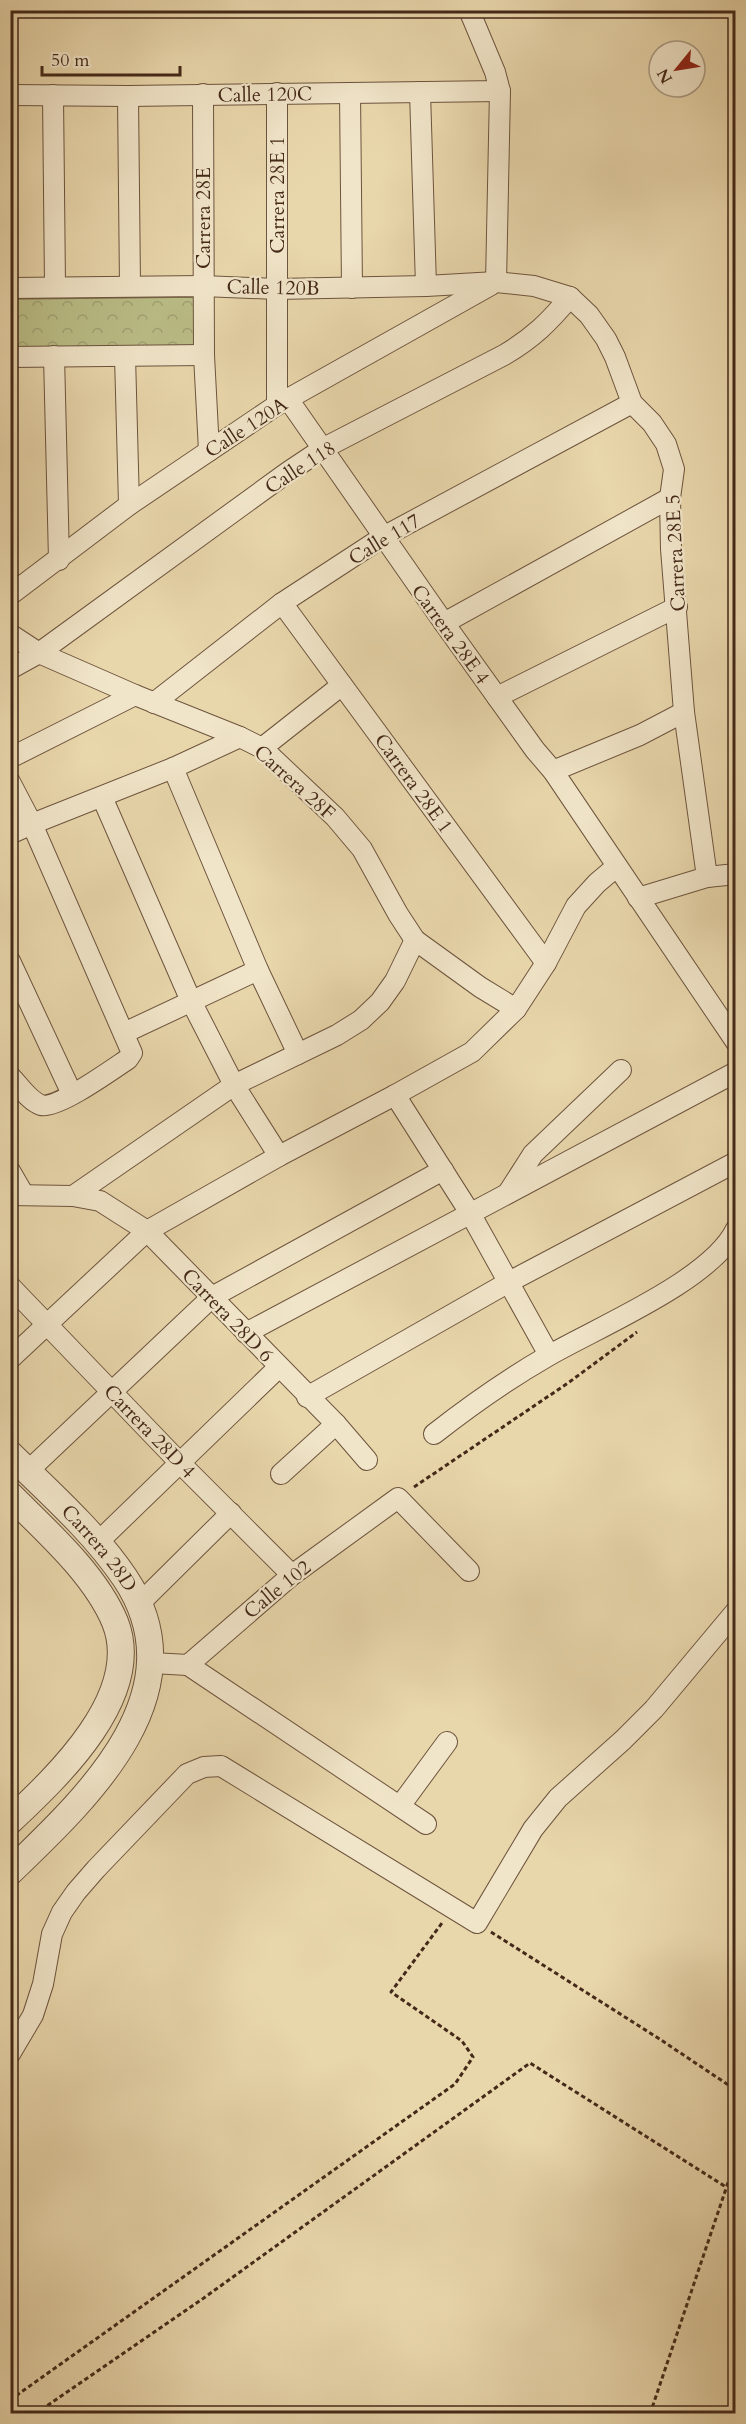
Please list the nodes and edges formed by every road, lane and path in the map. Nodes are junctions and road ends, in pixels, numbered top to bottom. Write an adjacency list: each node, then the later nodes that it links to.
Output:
1 (469, 10): 2 (street)
2 (498, 82): 3 (street, Calle 120C); 10 (street)
3 (420, 92): 5 (street, Calle 120C); 14 (street)
4 (277, 93): 5 (street, Calle 120C); 6 (street, Calle 120C); 18 (street, Carrera 28E 1)
5 (350, 93): 17 (street)
6 (202, 94): 9 (street, Calle 120C); 13 (street, Carrera 28E)
7 (10, 95): 8 (street, Calle 120C)
8 (53, 95): 9 (street, Calle 120C); 11 (street)
9 (128, 96): 12 (street)
10 (496, 282): 14 (street, Calle 120B); 15 (street, Calle 120B); 24 (street, Calle 120A)
11 (55, 286): 12 (street, Calle 120B); 16 (street, Calle 120B)
12 (130, 286): 13 (street, Calle 120B)
13 (204, 286): 18 (street, Calle 120B); 20 (street, Carrera 28E)
14 (426, 286): 17 (street, Calle 120B)
15 (534, 286): 19 (street, Carrera 28E 5)
16 (10, 288)
17 (352, 288): 18 (street, Calle 120B)
18 (277, 289): 24 (street, Carrera 28E 1)
19 (570, 297): 25 (street, Carrera 28E 5); 26 (street, Calle 118)
20 (204, 355): 22 (street); 27 (street, Carrera 28E)
21 (54, 356): 22 (street); 23 (street); 31 (street)
22 (125, 356): 29 (street)
23 (10, 357)
24 (283, 402): 26 (street, Carrera 28E 4); 27 (street, Calle 120A)
25 (632, 403): 28 (street, Carrera 28E 5); 30 (street, Calle 117)
26 (324, 448): 30 (street, Carrera 28E 4); 37 (street, Calle 118)
27 (209, 451): 29 (street, Calle 120A)
28 (670, 498): 34 (street, Carrera 28E 5); 35 (street)
29 (129, 505): 31 (street, Calle 120A)
30 (383, 537): 33 (street, Calle 117); 35 (street, Carrera 28E 4)
31 (59, 560): 32 (street, Calle 120A)
32 (10, 595)
33 (282, 603): 39 (street, Carrera 28E 1); 42 (street, Calle 117)
34 (677, 607): 41 (street); 43 (street, Carrera 28E 5)
35 (444, 623): 41 (street, Carrera 28E 4)
36 (10, 634): 37 (street, Carrera 28F)
37 (39, 653): 38 (street, Calle 118); 40 (street, Carrera 28F)
38 (10, 669)
39 (342, 685): 45 (street); 59 (street, Carrera 28E 1)
40 (135, 695): 42 (street, Carrera 28F); 46 (street)
41 (496, 697): 48 (street, Carrera 28E 4)
42 (154, 703): 44 (street, Carrera 28F)
43 (684, 712): 48 (street); 55 (street, Carrera 28E 5)
44 (240, 736): 45 (street, Carrera 28F); 47 (street)
45 (262, 748): 57 (street, Carrera 28F)
46 (10, 758)
47 (173, 768): 50 (street); 60 (street)
48 (553, 771): 53 (street, Carrera 28E 4)
49 (10, 782): 51 (street)
50 (102, 797): 51 (street); 61 (street)
51 (32, 824): 52 (street); 63 (street)
52 (10, 834)
53 (616, 867): 56 (street, Carrera 28E 4); 59 (street)
54 (735, 874): 55 (street)
55 (707, 877): 56 (street)
56 (638, 898): 64 (street, Carrera 28E 4)
57 (415, 940): 62 (street, Carrera 28F); 65 (street)
58 (10, 961): 70 (street)
59 (546, 963): 62 (street)
60 (258, 970): 61 (street); 65 (street)
61 (191, 1001): 63 (street); 69 (street)
62 (516, 1009): 71 (street)
63 (124, 1033): 70 (street)
64 (735, 1042)
65 (297, 1053): 69 (street)
66 (621, 1070): 76 (street)
67 (735, 1072): 76 (street)
68 (10, 1076): 70 (street)
69 (234, 1085): 72 (street); 78 (street)
70 (72, 1094)
71 (395, 1095): 72 (street); 74 (street)
72 (279, 1156): 81 (street)
73 (735, 1162): 82 (street)
74 (443, 1170): 79 (street); 84 (street)
75 (10, 1171): 77 (street)
76 (508, 1193): 79 (street)
77 (17, 1195): 78 (street, Carrera 28D 6)
78 (73, 1196): 81 (street, Carrera 28D 6)
79 (470, 1214): 82 (street); 87 (street)
80 (735, 1229): 88 (street)
81 (147, 1231): 84 (street, Carrera 28D 6); 85 (street)
82 (509, 1282): 88 (street); 92 (street)
83 (10, 1286): 85 (street, Carrera 28D 4)
84 (212, 1298): 87 (street, Carrera 28D 6); 91 (street)
85 (47, 1324): 89 (street); 91 (street, Carrera 28D 4)
86 (645, 1326): 100 (path)
87 (246, 1333): 90 (street, Carrera 28D 6)
88 (549, 1355): 94 (street)
89 (10, 1359)
90 (279, 1367): 92 (street, Carrera 28D 6); 96 (street)
91 (111, 1391): 96 (street, Carrera 28D 4); 97 (street)
92 (308, 1397): 93 (street, Carrera 28D 6)
93 (336, 1424): 95 (street, Carrera 28D 6); 98 (street)
94 (434, 1434)
95 (367, 1461)
96 (180, 1462): 101 (street, Carrera 28D 4); 102 (street)
97 (19, 1463): 102 (street, Carrera 28D)
98 (281, 1474)
99 (10, 1495): 111 (street, Carrera 28D)
100 (398, 1498): 103 (street); 104 (street, Calle 102)
101 (231, 1513): 104 (street, Carrera 28D 4); 105 (street)
102 (97, 1543): 105 (street, Carrera 28D)
103 (469, 1571)
104 (292, 1575): 108 (street, Calle 102)
105 (139, 1604): 107 (street, Carrera 28D)
106 (735, 1611): 115 (street)
107 (152, 1663): 108 (street); 113 (street, Carrera 28D)
108 (188, 1665): 110 (street)
109 (447, 1742): 110 (street)
110 (400, 1806): 112 (street)
111 (10, 1821)
112 (426, 1824)
113 (10, 1872)
114 (452, 1909): 115 (street); 116 (street); 120 (path)
115 (477, 1923): 117 (path)
116 (10, 2054)
117 (735, 2090)
118 (735, 2159): 119 (path)
119 (726, 2187): 121 (path); 122 (path)
120 (10, 2400)
121 (35, 2414)
122 (650, 2414)

